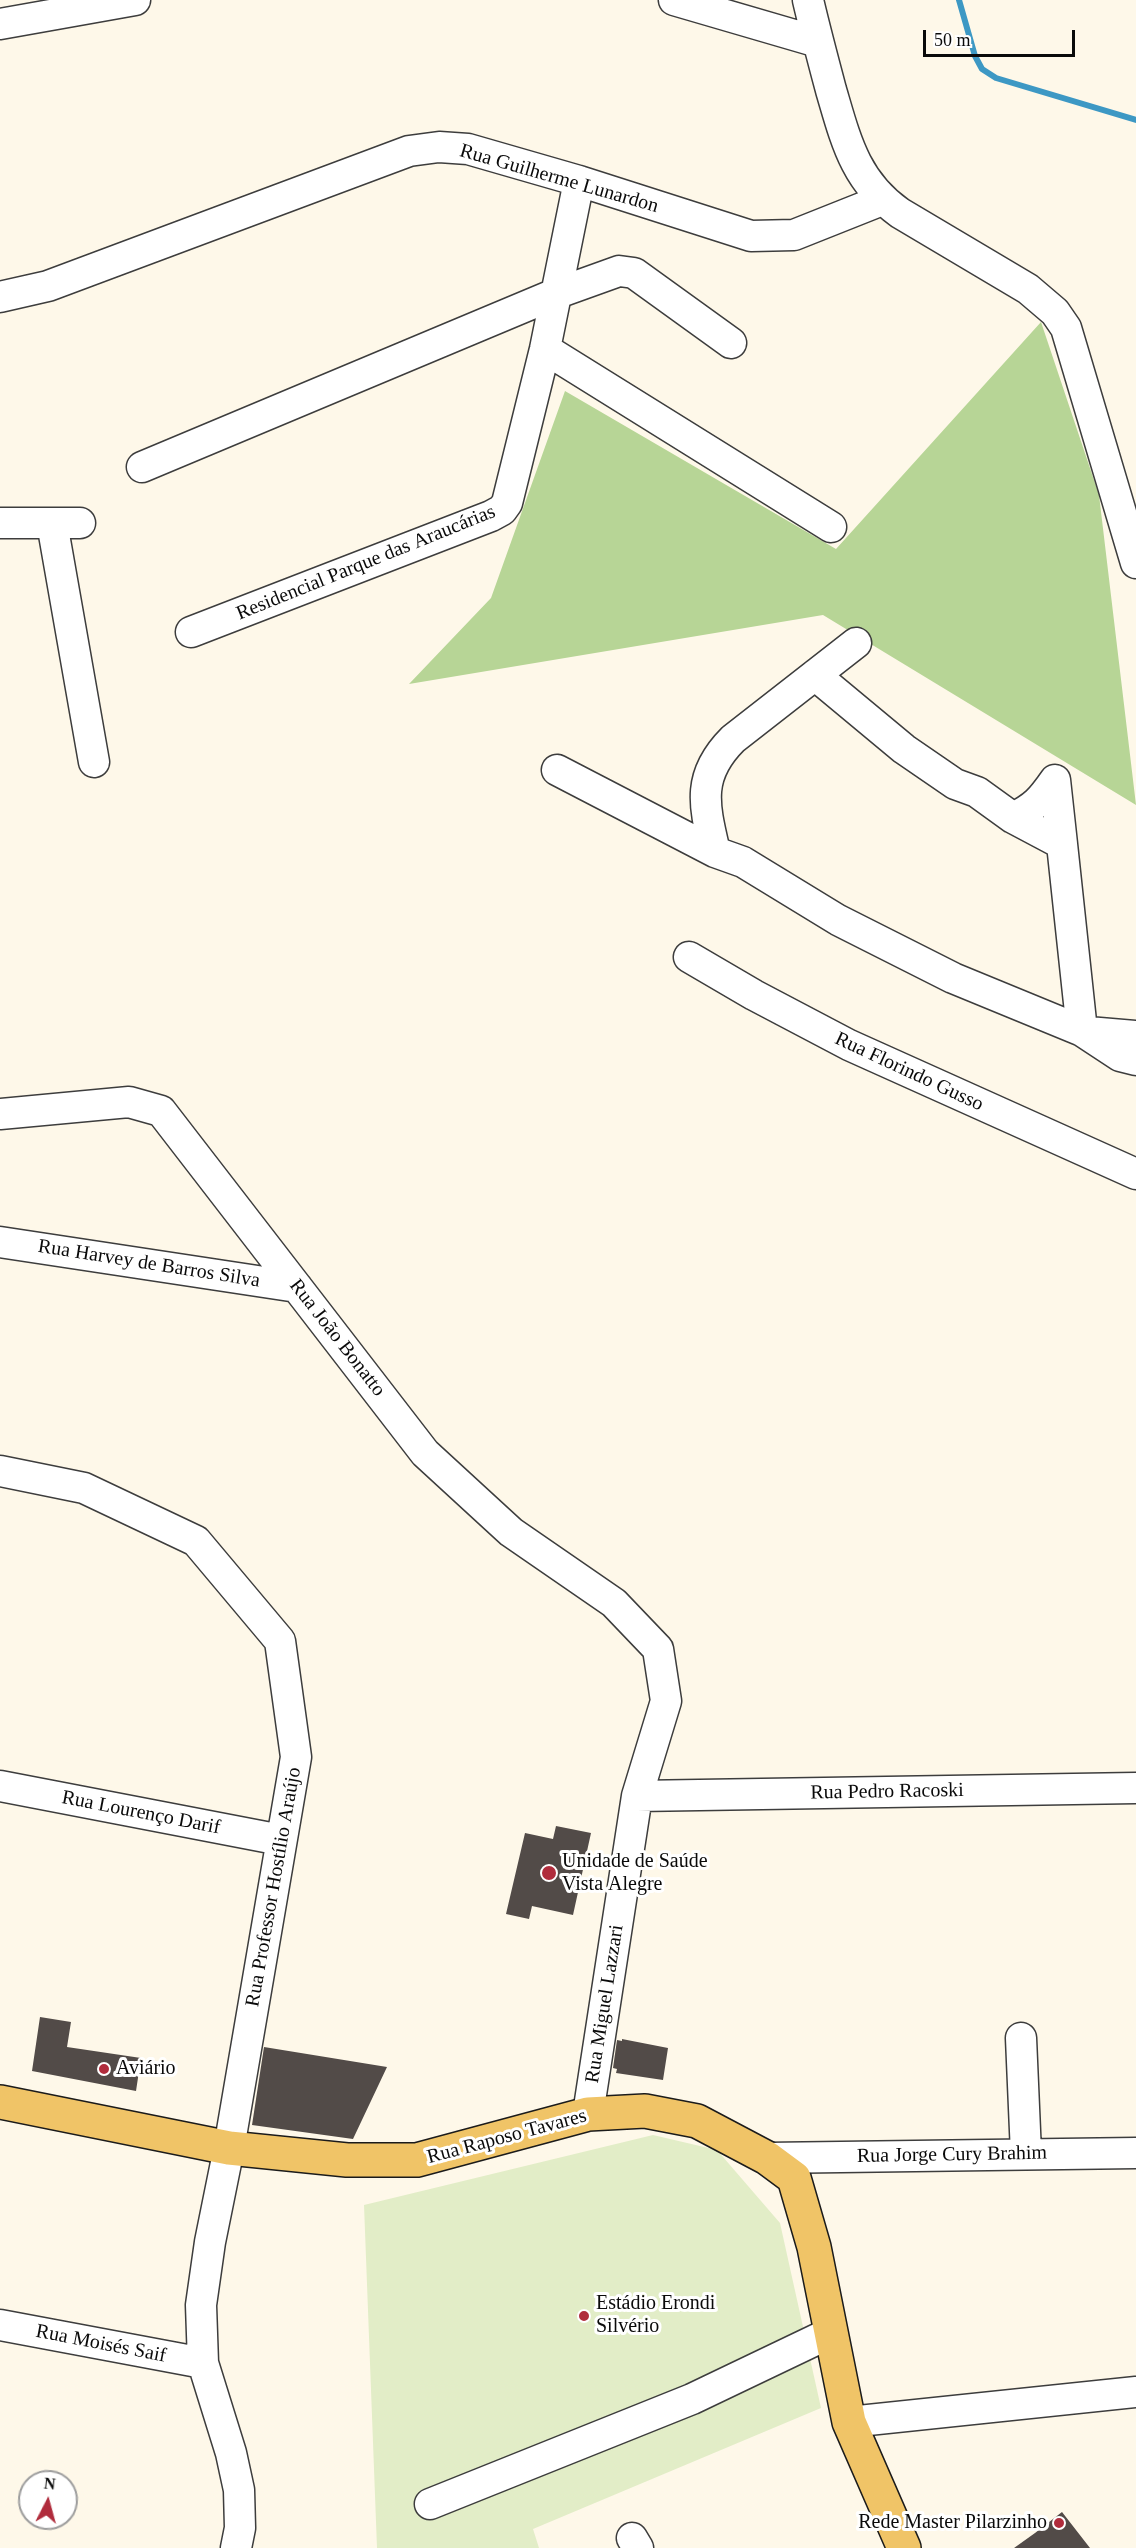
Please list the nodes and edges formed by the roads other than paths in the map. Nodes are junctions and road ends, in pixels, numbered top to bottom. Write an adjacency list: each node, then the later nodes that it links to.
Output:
1 (135, 0): 4 (street)
2 (674, 0): 5 (street)
3 (808, 0): 5 (street)
4 (0, 24)
5 (818, 42): 7 (street)
6 (579, 181): 7 (street, Rua Guilherme Lunardon); 8 (street, Residencial Parque das Araucárias); 9 (street, Rua Guilherme Lunardon)
7 (882, 200): 15 (street)
8 (555, 294): 10 (street); 11 (street, Residencial Parque das Araucárias); 12 (street)
9 (0, 297)
10 (731, 343)
11 (545, 349): 14 (street); 17 (street, Residencial Parque das Araucárias)
12 (142, 467)
13 (0, 523): 20 (street)
14 (831, 527)
15 (1132, 532): 16 (street)
16 (1136, 563)
17 (191, 632)
18 (856, 643): 19 (street)
19 (815, 675): 22 (street); 24 (street)
20 (94, 762)
21 (557, 770): 24 (street)
22 (1013, 818): 23 (street); 23 (street)
23 (1062, 844): 26 (street)
24 (715, 852): 26 (street)
25 (689, 957): 30 (street, Rua Florindo Gusso)
26 (1082, 1031): 27 (street); 28 (street)
27 (1136, 1036)
28 (1136, 1060)
29 (0, 1114): 32 (street, Rua João Bonatto)
30 (1136, 1174)
31 (0, 1242): 32 (street, Rua Harvey de Barros Silva)
32 (297, 1287): 34 (street, Rua João Bonatto)
33 (0, 1471): 38 (street, Rua Professor Hostílio Araújo)
34 (658, 1649): 37 (street, Rua Miguel Lazzari)
35 (0, 1786): 38 (street, Rua Lourenço Darif)
36 (1136, 1788): 37 (street, Rua Pedro Racoski)
37 (637, 1796): 41 (street, Rua Miguel Lazzari)
38 (281, 1840): 42 (street, Rua Professor Hostílio Araújo)
39 (1021, 2038): 44 (street)
40 (0, 2102): 42 (main road, Rua Raposo Tavares)
41 (588, 2114): 42 (main road, Rua Raposo Tavares); 45 (main road, Rua Raposo Tavares)
42 (228, 2148): 48 (street, Rua Professor Hostílio Araújo)
43 (1136, 2153): 44 (street, Rua Jorge Cury Brahim)
44 (1026, 2154): 45 (street, Rua Jorge Cury Brahim)
45 (767, 2158): 47 (main road, Rua Raposo Tavares)
46 (0, 2325): 48 (street, Rua Moisés Saif)
47 (830, 2333): 50 (main road, Rua Raposo Tavares); 51 (street)
48 (203, 2363): 52 (street, Rua Professor Hostílio Araújo)
49 (1136, 2392): 50 (street)
50 (849, 2422): 53 (main road, Rua Raposo Tavares)
51 (430, 2504)
52 (236, 2548)
53 (904, 2548)

